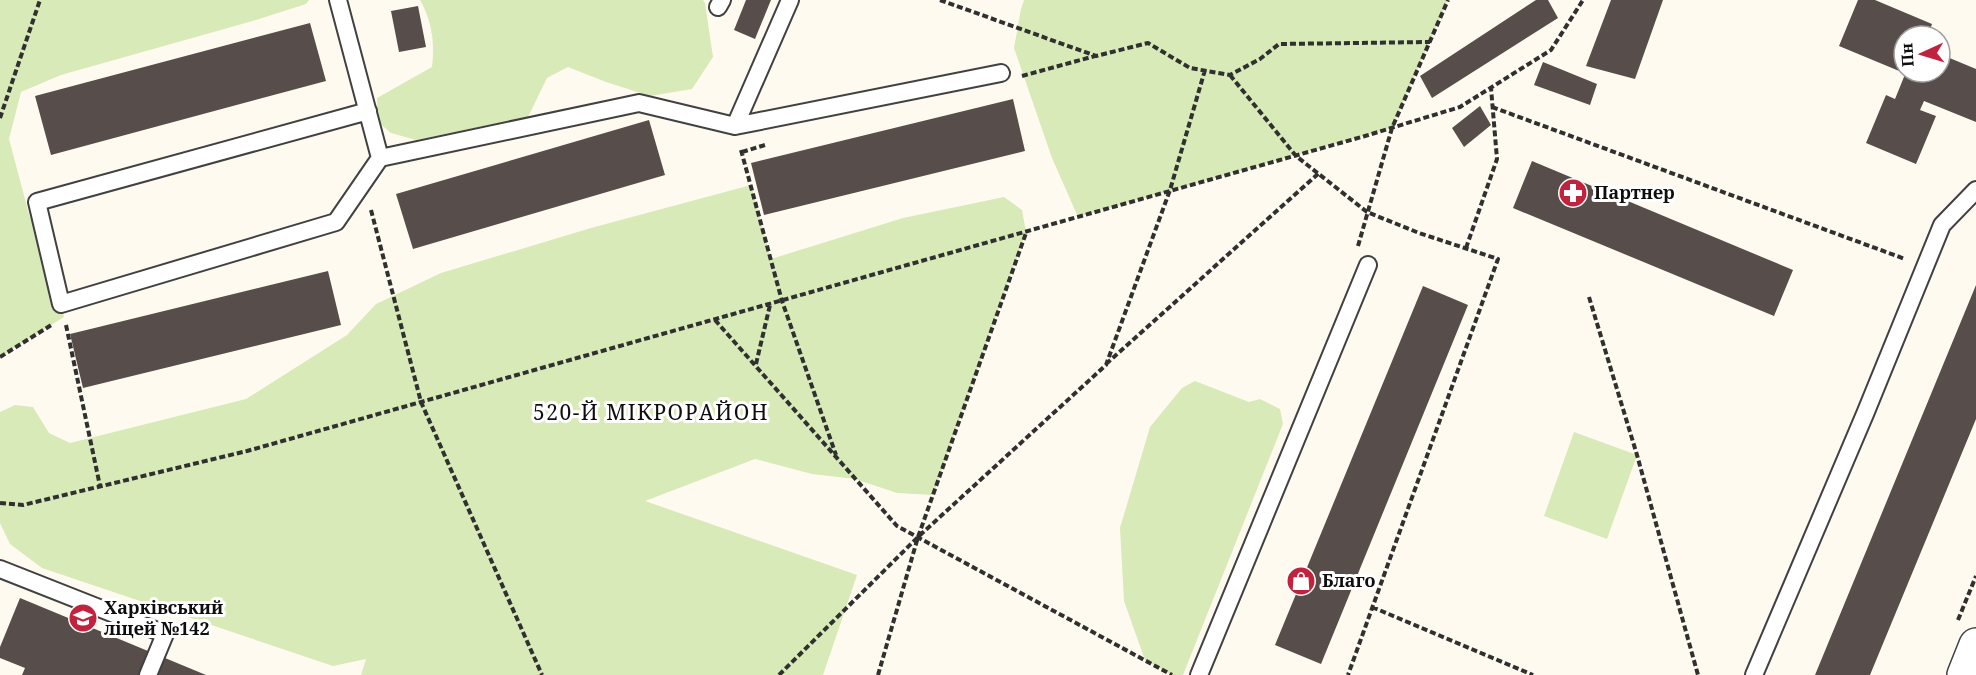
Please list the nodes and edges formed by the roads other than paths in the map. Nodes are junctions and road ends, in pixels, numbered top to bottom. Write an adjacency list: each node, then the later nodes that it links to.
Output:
1 (338, 0): 4 (lane)
2 (790, 0): 5 (lane)
3 (1001, 73): 5 (lane)
4 (368, 111): 6 (lane); 6 (lane)
5 (735, 126): 6 (lane)
6 (380, 158)
7 (1976, 190): 13 (lane)
8 (1368, 266): 12 (lane)
9 (0, 569): 11 (lane)
10 (1976, 645): 14 (street)
11 (148, 675)
12 (1199, 675)
13 (1754, 675)
14 (1964, 675)

